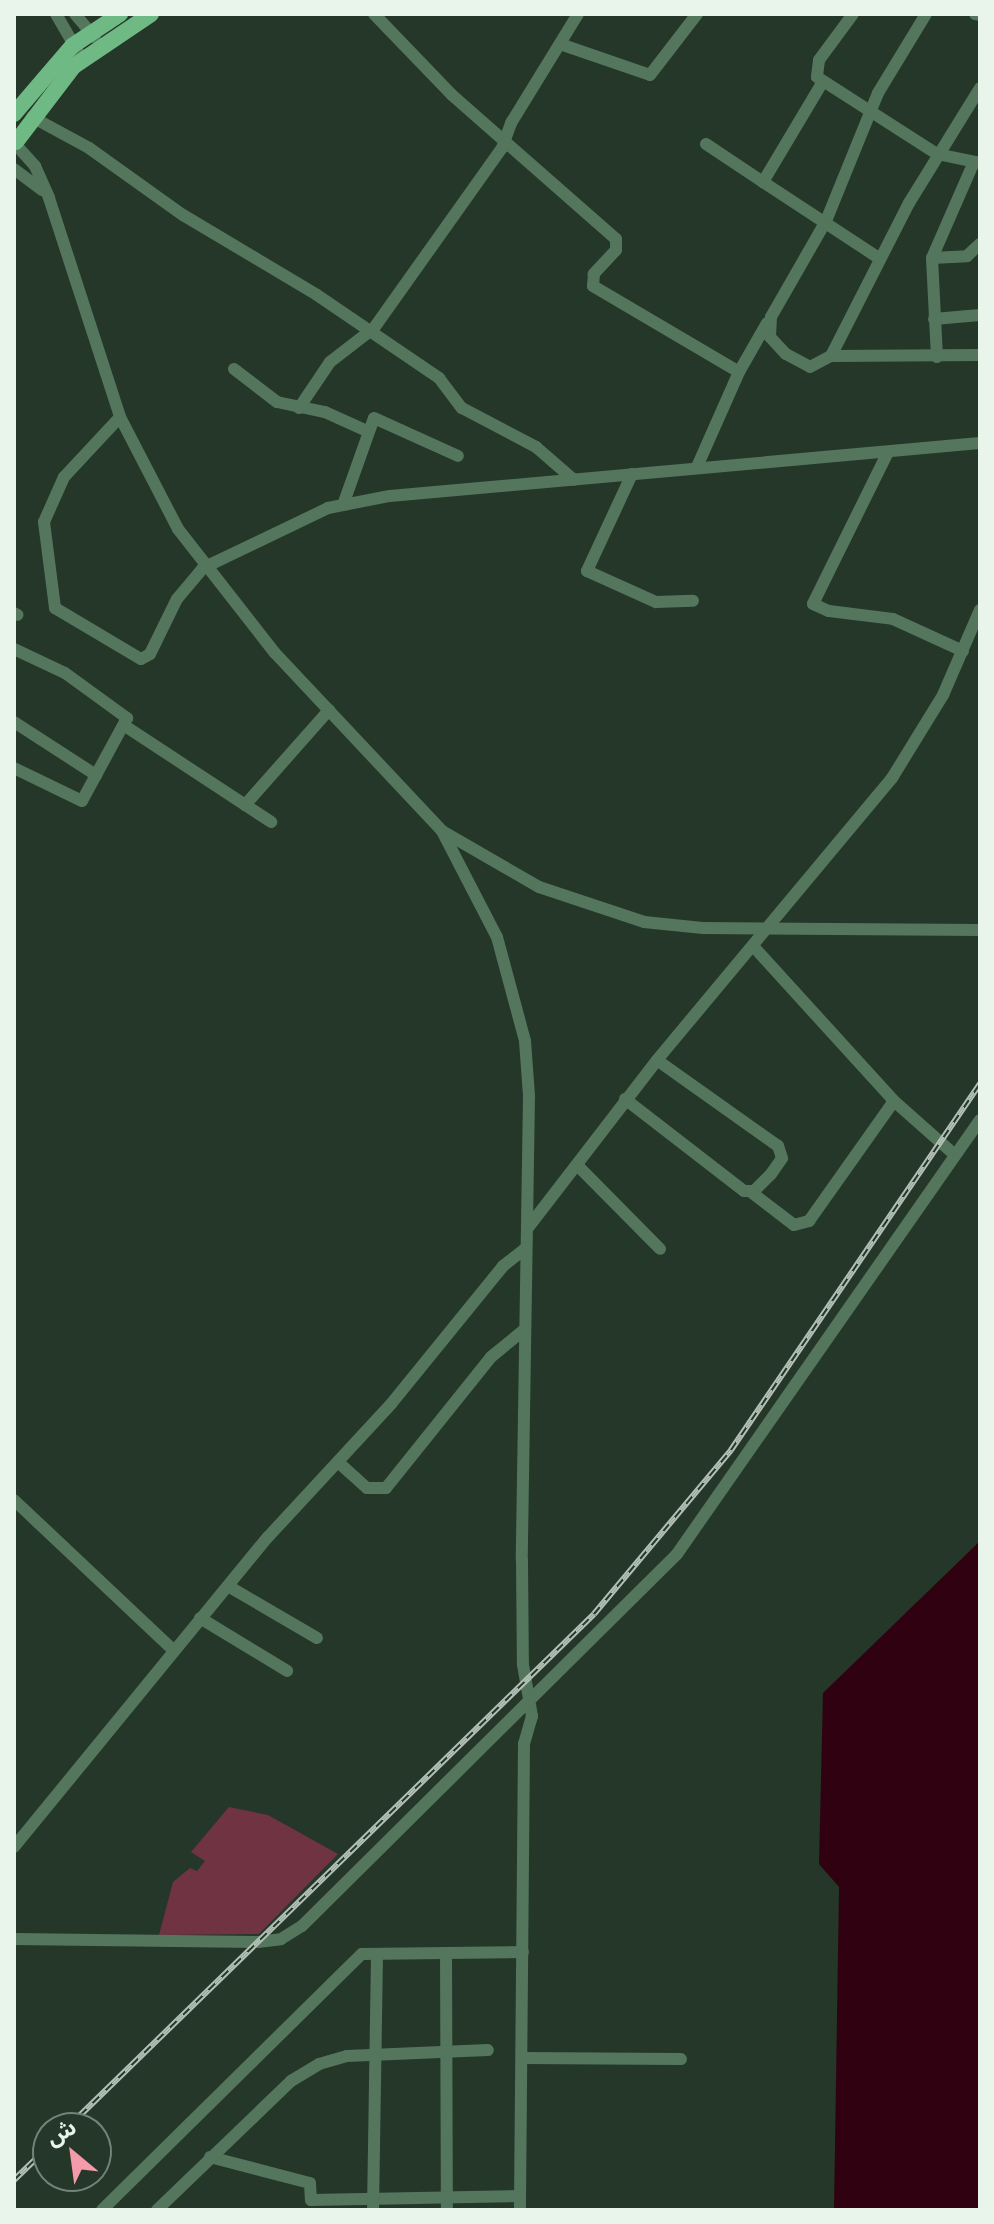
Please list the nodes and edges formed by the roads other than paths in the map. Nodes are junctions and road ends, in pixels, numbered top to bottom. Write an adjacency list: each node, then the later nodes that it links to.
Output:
1 (56, 14): 12 (street)
2 (75, 14): 10 (street)
3 (120, 14): 10 (main road)
4 (151, 14): 10 (main road)
5 (374, 14): 18 (street)
6 (578, 14): 11 (street)
7 (697, 14): 11 (street)
8 (853, 14): 13 (street)
9 (926, 14): 15 (street)
10 (95, 38): 12 (main road)
11 (560, 44): 18 (street)
12 (78, 53): 16 (main road); 17 (main road)
13 (822, 83): 15 (street); 24 (street)
14 (980, 88): 21 (street)
15 (870, 113): 21 (street); 26 (street)
16 (14, 114)
17 (32, 117): 20 (main road); 33 (street)
18 (504, 142): 33 (street); 38 (street)
19 (706, 144): 24 (street)
20 (15, 146): 25 (street)
21 (937, 154): 22 (street); 29 (street)
22 (977, 164): 28 (street)
23 (14, 169): 25 (street)
24 (763, 182): 26 (street)
25 (49, 198): 40 (street)
26 (826, 221): 29 (street); 31 (street)
27 (980, 244): 28 (street)
28 (932, 258): 32 (street)
29 (880, 259): 35 (street)
30 (980, 315): 32 (street)
31 (771, 317): 35 (street); 38 (street)
32 (934, 319): 36 (street)
33 (369, 333): 39 (street); 47 (street)
34 (980, 355): 36 (street)
35 (831, 356): 36 (street)
36 (937, 357)
37 (234, 369): 39 (street)
38 (739, 372): 45 (street)
39 (299, 408): 41 (street)
40 (120, 417): 49 (street); 49 (street)
41 (367, 431): 44 (street); 48 (street)
42 (980, 443): 43 (street)
43 (888, 452): 45 (street); 53 (street)
44 (458, 456)
45 (697, 467): 46 (street)
46 (632, 474): 47 (street); 50 (street)
47 (574, 480): 48 (street)
48 (343, 505): 49 (street)
49 (203, 568): 54 (street)
50 (693, 601)
51 (980, 610): 53 (street)
52 (14, 649): 56 (street)
53 (963, 651): 62 (street)
54 (329, 710): 59 (street); 61 (street)
55 (14, 722): 58 (street)
56 (125, 726): 58 (street); 59 (street)
57 (14, 768): 58 (street)
58 (96, 775)
59 (245, 805): 60 (street)
60 (271, 822)
61 (442, 831): 62 (street); 72 (street)
62 (768, 928): 63 (street); 64 (street)
63 (980, 930)
64 (753, 946): 65 (street); 67 (street)
65 (657, 1060): 66 (street); 71 (street)
66 (625, 1099): 70 (street); 71 (street)
67 (894, 1101): 69 (street); 71 (street)
68 (980, 1120): 69 (street)
69 (955, 1155): 83 (street)
70 (577, 1165): 72 (street); 74 (street)
71 (751, 1192)
72 (527, 1229): 73 (street)
73 (526, 1248): 75 (street); 76 (street)
74 (660, 1249)
75 (524, 1330): 76 (street); 83 (street)
76 (338, 1462): 78 (street)
77 (14, 1500): 81 (street)
78 (228, 1586): 79 (street); 80 (street)
79 (200, 1618): 81 (street); 82 (street)
80 (317, 1638)
81 (174, 1651): 84 (street)
82 (287, 1671)
83 (530, 1704): 86 (street); 87 (street)
84 (19, 1830): 85 (street)
85 (14, 1847)
86 (14, 1939)
87 (523, 1952): 88 (street); 93 (street)
88 (446, 1953): 89 (street); 91 (street)
89 (377, 1954): 92 (street); 99 (street)
90 (488, 2050): 91 (street)
91 (445, 2052): 92 (street); 97 (street)
92 (374, 2055): 95 (street); 98 (street)
93 (522, 2058): 94 (street); 96 (street)
94 (681, 2059)
95 (210, 2157): 98 (street); 100 (street)
96 (520, 2196): 97 (street); 101 (street)
97 (447, 2204): 98 (street)
98 (373, 2205)
99 (102, 2210)
100 (157, 2210)
101 (520, 2210)

